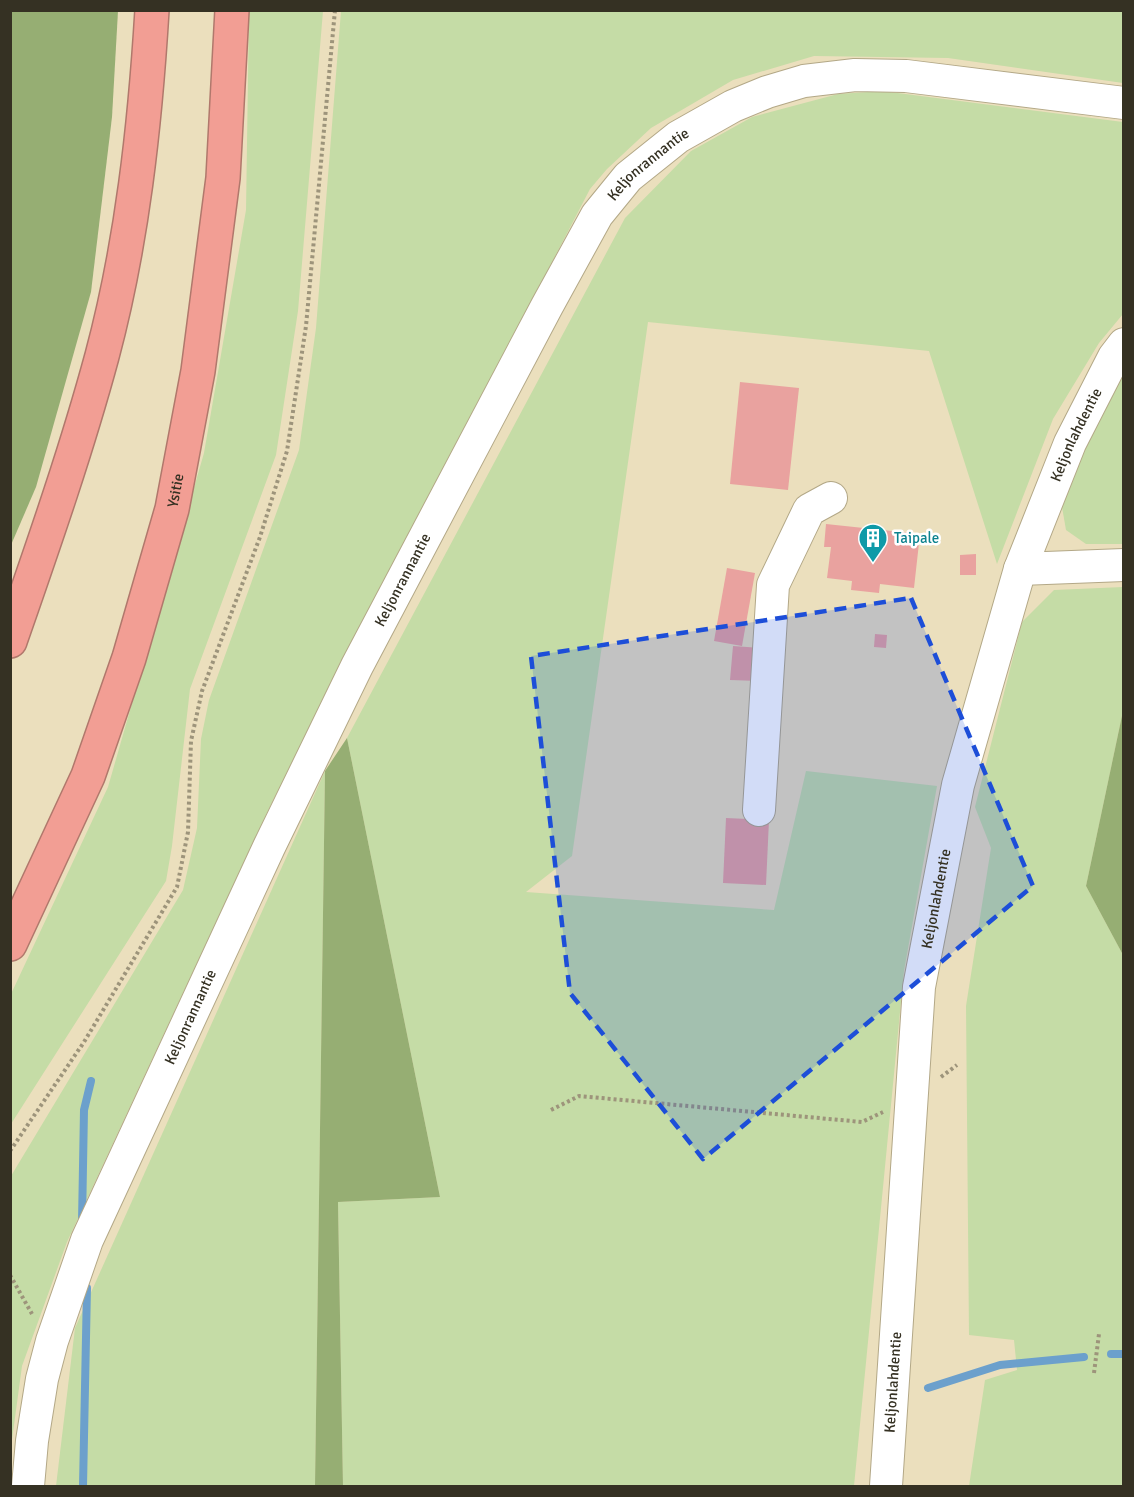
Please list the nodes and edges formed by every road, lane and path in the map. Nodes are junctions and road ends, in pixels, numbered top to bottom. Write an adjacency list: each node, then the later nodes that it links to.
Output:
1 (152, 10): 9 (highway)
2 (232, 10): 11 (highway, Ysitie)
3 (335, 10): 15 (path)
4 (1124, 103): 18 (street, Keljonrannantie)
5 (1124, 344): 8 (street, Keljonlahdentie)
6 (831, 498): 10 (street)
7 (1124, 565): 8 (street)
8 (1020, 569): 13 (street, Keljonlahdentie)
9 (10, 641)
10 (759, 810)
11 (10, 944)
12 (957, 1065): 13 (path)
13 (912, 1099): 14 (path); 21 (street, Keljonlahdentie)
14 (551, 1110)
15 (10, 1151)
16 (10, 1275): 18 (path)
17 (1099, 1334): 19 (path)
18 (52, 1341): 20 (street, Keljonrannantie)
19 (1094, 1372)
20 (28, 1486)
21 (886, 1486)

